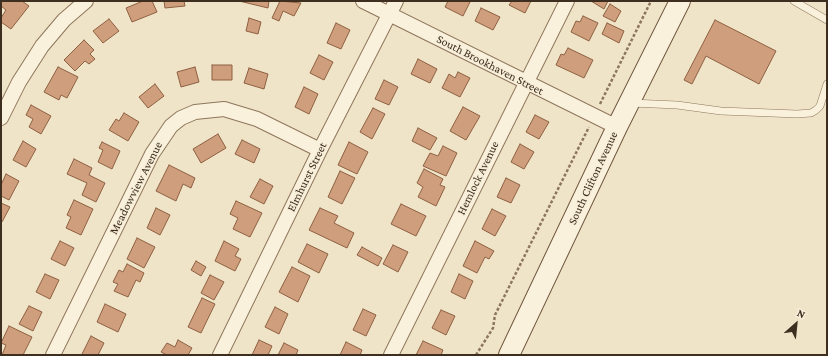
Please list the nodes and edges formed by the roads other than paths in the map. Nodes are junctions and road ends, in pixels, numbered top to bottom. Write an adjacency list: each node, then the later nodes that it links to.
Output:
1 (86, 1): 12 (street)
2 (363, 1): 7 (street, South Brookhaven Street)
3 (396, 1): 7 (street, Elmhurst Street)
4 (566, 1): 9 (street, Hemlock Avenue)
5 (680, 1): 11 (street, South Clifton Avenue)
6 (794, 1): 8 (lane)
7 (390, 14): 9 (street, South Brookhaven Street); 14 (street, Elmhurst Street)
8 (827, 20)
9 (526, 83): 13 (street, South Brookhaven Street); 17 (street, Hemlock Avenue)
10 (827, 84): 11 (lane)
11 (629, 103): 13 (street, South Clifton Avenue)
12 (1, 118)
13 (617, 127): 18 (street, South Clifton Avenue)
14 (320, 150): 15 (street, Meadowview Avenue); 16 (street, Elmhurst Street)
15 (53, 355)
16 (220, 355)
17 (391, 355)
18 (509, 355)

